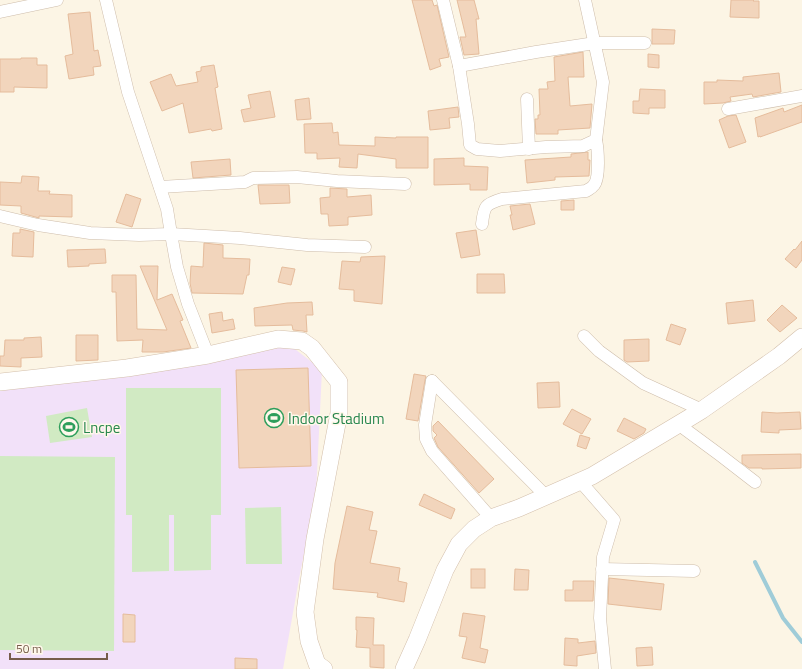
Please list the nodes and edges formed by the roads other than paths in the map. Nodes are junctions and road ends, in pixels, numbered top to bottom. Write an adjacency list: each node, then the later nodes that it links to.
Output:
1 (57, 0): 5 (street)
2 (106, 0): 15 (street)
3 (443, 0): 8 (street)
4 (585, 0): 6 (street)
5 (0, 12)
6 (595, 42): 7 (street); 8 (street); 12 (street)
7 (644, 43)
8 (459, 66): 13 (street)
9 (802, 96): 11 (street)
10 (527, 100): 13 (street)
11 (728, 109)
12 (596, 140): 13 (street); 17 (street)
13 (529, 149)
14 (405, 184): 15 (street)
15 (160, 187): 18 (street)
16 (0, 216): 18 (street)
17 (482, 224)
18 (171, 234): 19 (street); 22 (street)
19 (365, 248)
20 (584, 336): 24 (street)
21 (802, 337): 24 (street)
22 (208, 355): 23 (street); 32 (street)
23 (0, 382)
24 (702, 410): 25 (street)
25 (678, 424): 26 (street); 27 (street)
26 (580, 481): 28 (street); 30 (street)
27 (755, 482)
28 (546, 496): 29 (street); 29 (street)
29 (491, 518): 33 (street)
30 (602, 569): 31 (street); 34 (street)
31 (694, 571)
32 (324, 669)
33 (404, 669)
34 (605, 669)

